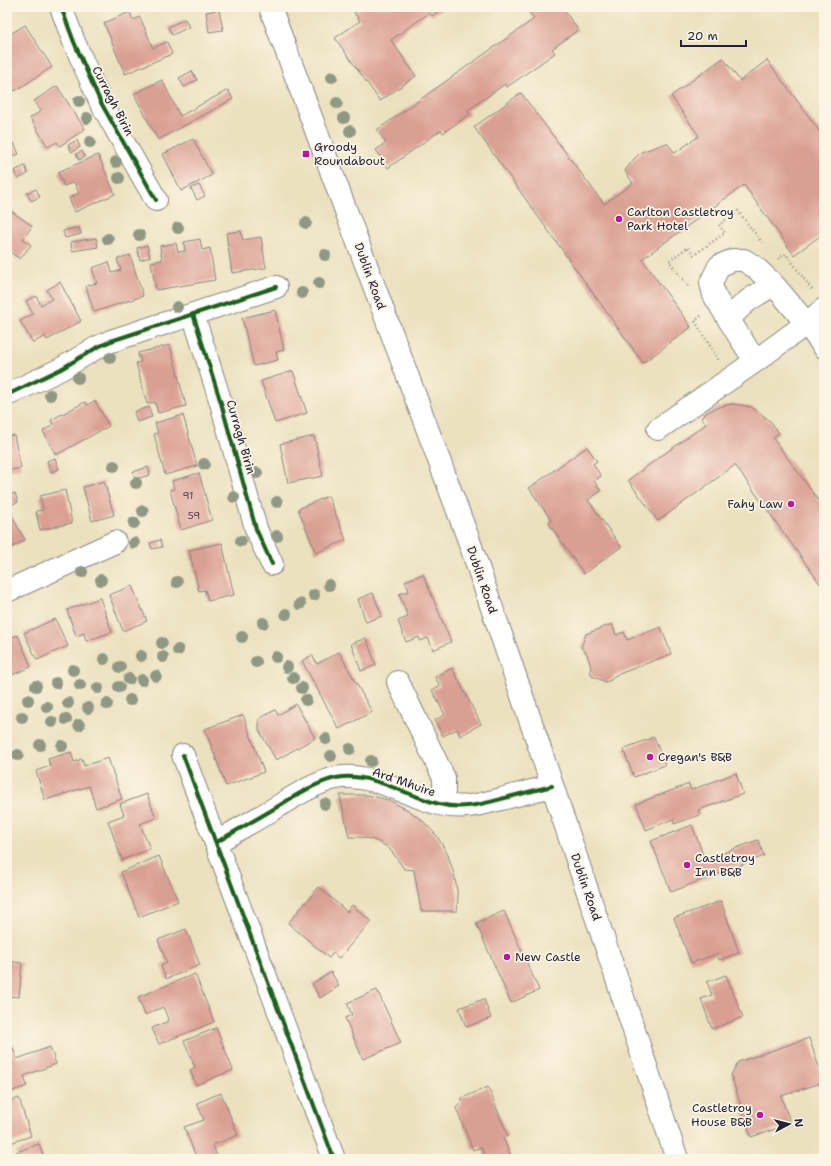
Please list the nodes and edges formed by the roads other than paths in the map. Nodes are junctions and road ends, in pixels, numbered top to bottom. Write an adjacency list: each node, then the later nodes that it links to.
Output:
1 (61, 7): 3 (street, Curragh Birin)
2 (270, 7): 19 (street, Dublin Road)
3 (156, 200)
4 (774, 285): 8 (street); 8 (street); 9 (street)
5 (276, 287): 7 (street)
6 (824, 309): 9 (street)
7 (193, 314): 12 (street); 15 (street, Curragh Birin)
8 (729, 320): 11 (street)
9 (807, 324): 10 (street); 11 (street)
10 (824, 347)
11 (755, 362): 13 (street)
12 (8, 390)
13 (658, 429)
14 (115, 542): 16 (street)
15 (272, 564)
16 (7, 592)
17 (398, 682): 20 (street)
18 (183, 755): 21 (street)
19 (552, 786): 20 (street, Ard Mhuire); 23 (street, Dublin Road)
20 (440, 804): 21 (street, Ard Mhuire)
21 (217, 842): 22 (street)
22 (334, 1159)
23 (677, 1159)

